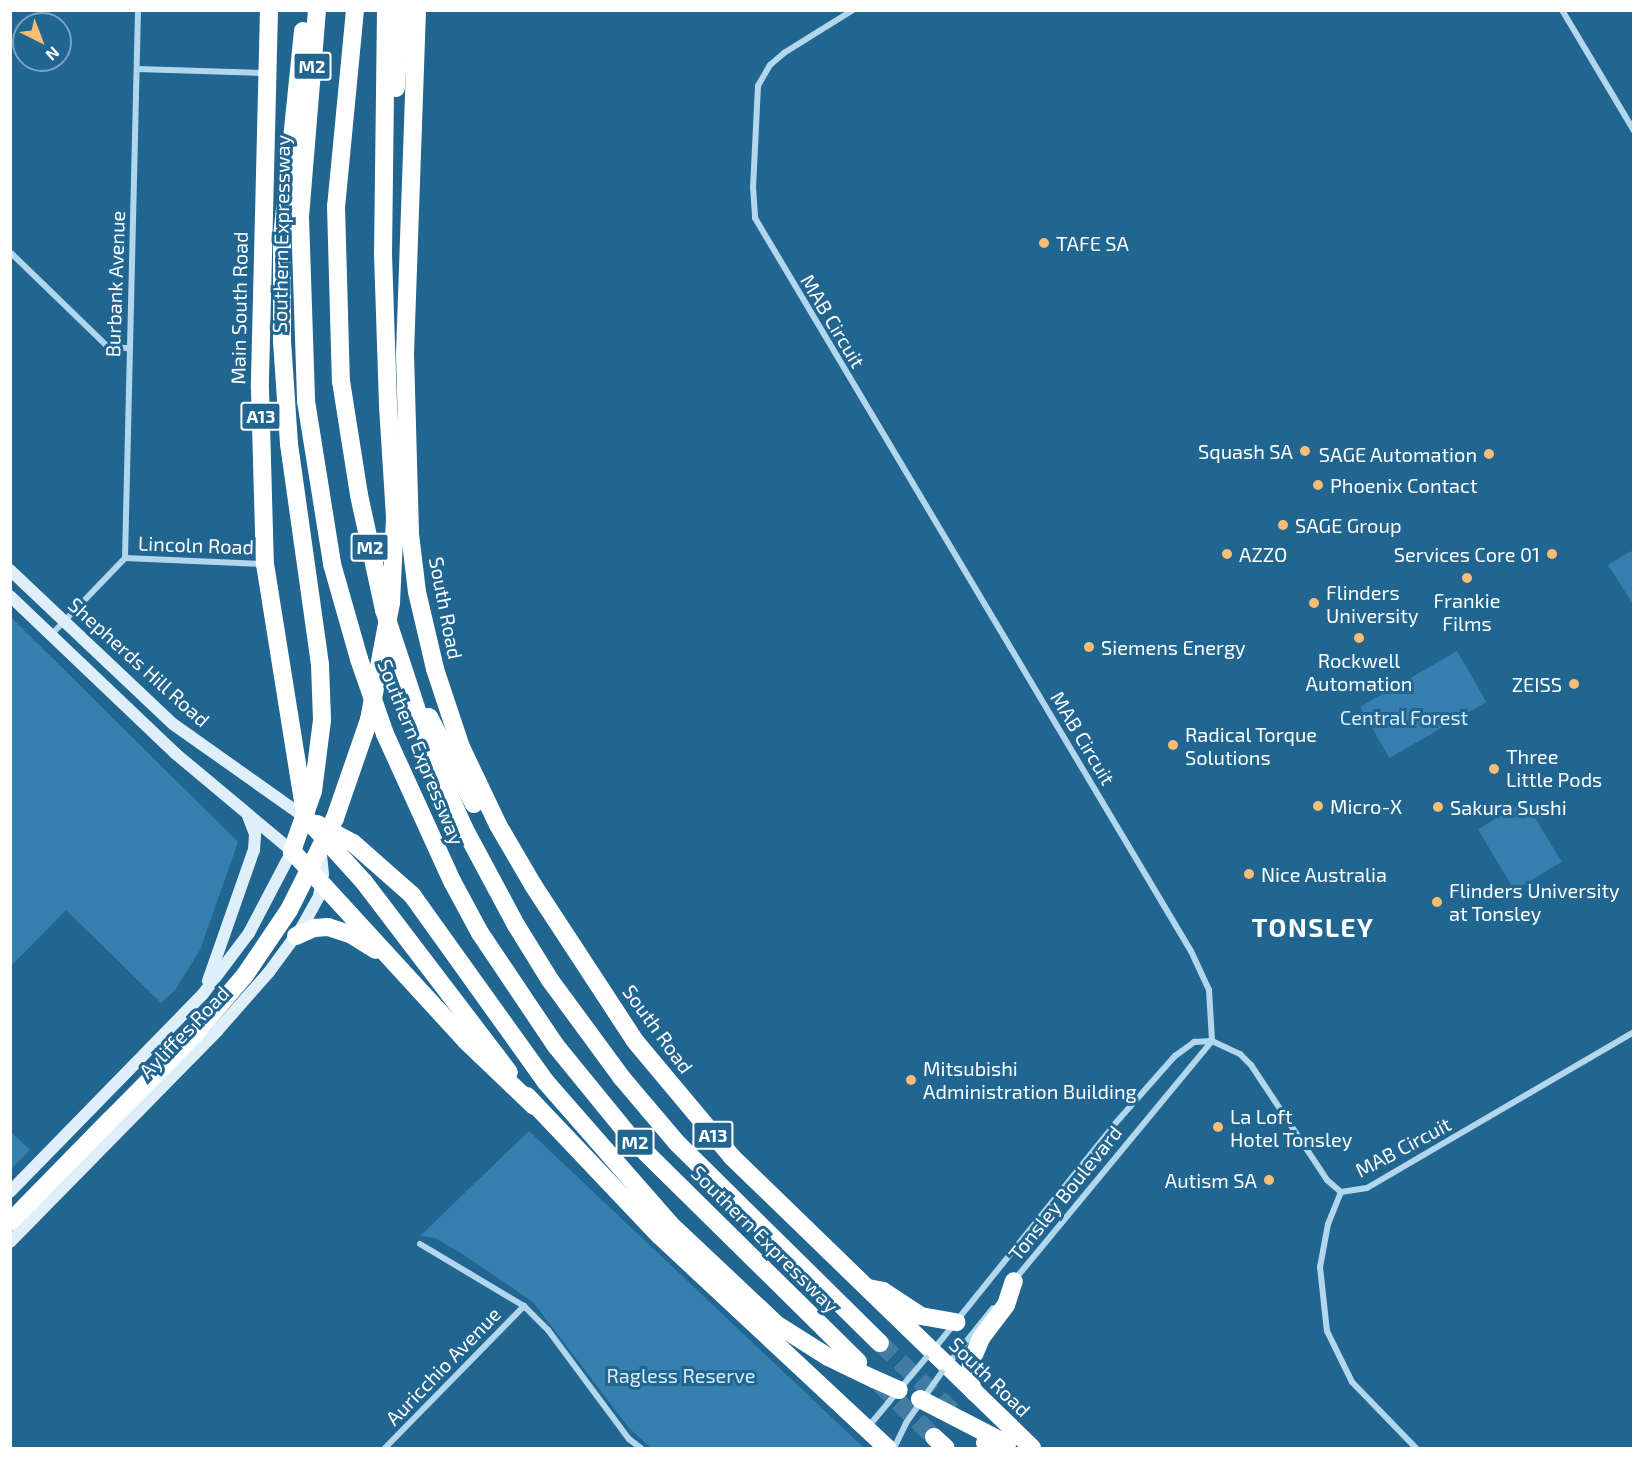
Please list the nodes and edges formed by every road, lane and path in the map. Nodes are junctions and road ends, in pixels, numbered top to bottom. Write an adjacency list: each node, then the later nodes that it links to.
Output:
1 (138, 10): 11 (street, Burbank Avenue)
2 (269, 10): 12 (highway, Main South Road / A13)
3 (306, 10): 25 (highway)
4 (317, 10): 46 (highway, Southern Expressway / M2)
5 (355, 10): 23 (highway, Southern Expressway / M2)
6 (386, 10): 14 (highway)
7 (401, 10): 14 (highway)
8 (417, 10): 32 (highway, South Road / A13)
9 (853, 10): 33 (street, MAB Circuit)
10 (1562, 10): 13 (street)
11 (138, 69): 12 (street); 16 (street, Burbank Avenue)
12 (267, 73): 18 (highway, Main South Road / A13)
13 (1634, 131)
14 (382, 178): 37 (highway, bridge)
15 (10, 252): 16 (street)
16 (130, 348): 17 (street, Burbank Avenue)
17 (125, 558): 18 (street, Lincoln Road); 21 (street, Lincoln Road)
18 (265, 564): 25 (highway, Main South Road / A13)
19 (10, 570): 21 (main road, Shepherds Hill Road)
20 (10, 596): 22 (main road, Shepherds Hill Road)
21 (63, 622): 22 (street, Lincoln Road); 25 (main road, Shepherds Hill Road)
22 (51, 635): 24 (main road, Shepherds Hill Road)
23 (396, 650): 32 (highway); 44 (highway, Southern Expressway / M2)
24 (245, 812): 26 (main road, Shepherds Hill Road); 30 (main road)
25 (308, 820): 26 (highway, Ayliffes Road); 27 (main road, Ayliffes Road); 34 (highway); 49 (highway, bridge)
26 (292, 851): 27 (highway); 30 (main road, Ayliffes Road)
27 (323, 881): 28 (main road, Ayliffes Road); 29 (highway)
28 (296, 936): 29 (highway); 38 (main road, Ayliffes Road)
29 (398, 964): 34 (highway)
30 (203, 994): 35 (main road, Ayliffes Road)
31 (1634, 1032): 36 (street, MAB Circuit)
32 (635, 1041): 41 (highway, South Road / A13)
33 (1212, 1041): 36 (street, MAB Circuit); 40 (street, Tonsley Boulevard); 43 (street, Tonsley Boulevard)
34 (534, 1106): 51 (highway)
35 (10, 1192)
36 (1341, 1192): 58 (street)
37 (10, 1222)
38 (10, 1242)
39 (420, 1244): 42 (street)
40 (1014, 1281): 47 (street, Tonsley Boulevard); 48 (highway)
41 (863, 1287): 43 (highway); 45 (highway, South Road / A13)
42 (524, 1306): 53 (street, Auricchio Avenue); 54 (street)
43 (956, 1322): 45 (street, Tonsley Boulevard)
44 (880, 1343)
45 (928, 1355): 47 (highway, South Road / A13); 49 (street, Tonsley Boulevard, bridge)
46 (858, 1362)
47 (944, 1369): 48 (highway, South Road / A13); 50 (street, Tonsley Boulevard, bridge)
48 (975, 1394): 57 (highway, South Road / A13)
49 (894, 1396): 50 (highway); 51 (street, Tonsley Boulevard)
50 (920, 1399): 52 (highway, bridge); 56 (street, Tonsley Boulevard, bridge)
51 (866, 1429): 55 (highway)
52 (999, 1446)
53 (386, 1449)
54 (641, 1449)
55 (887, 1449)
56 (894, 1449)
57 (1032, 1449)
58 (1416, 1449)

